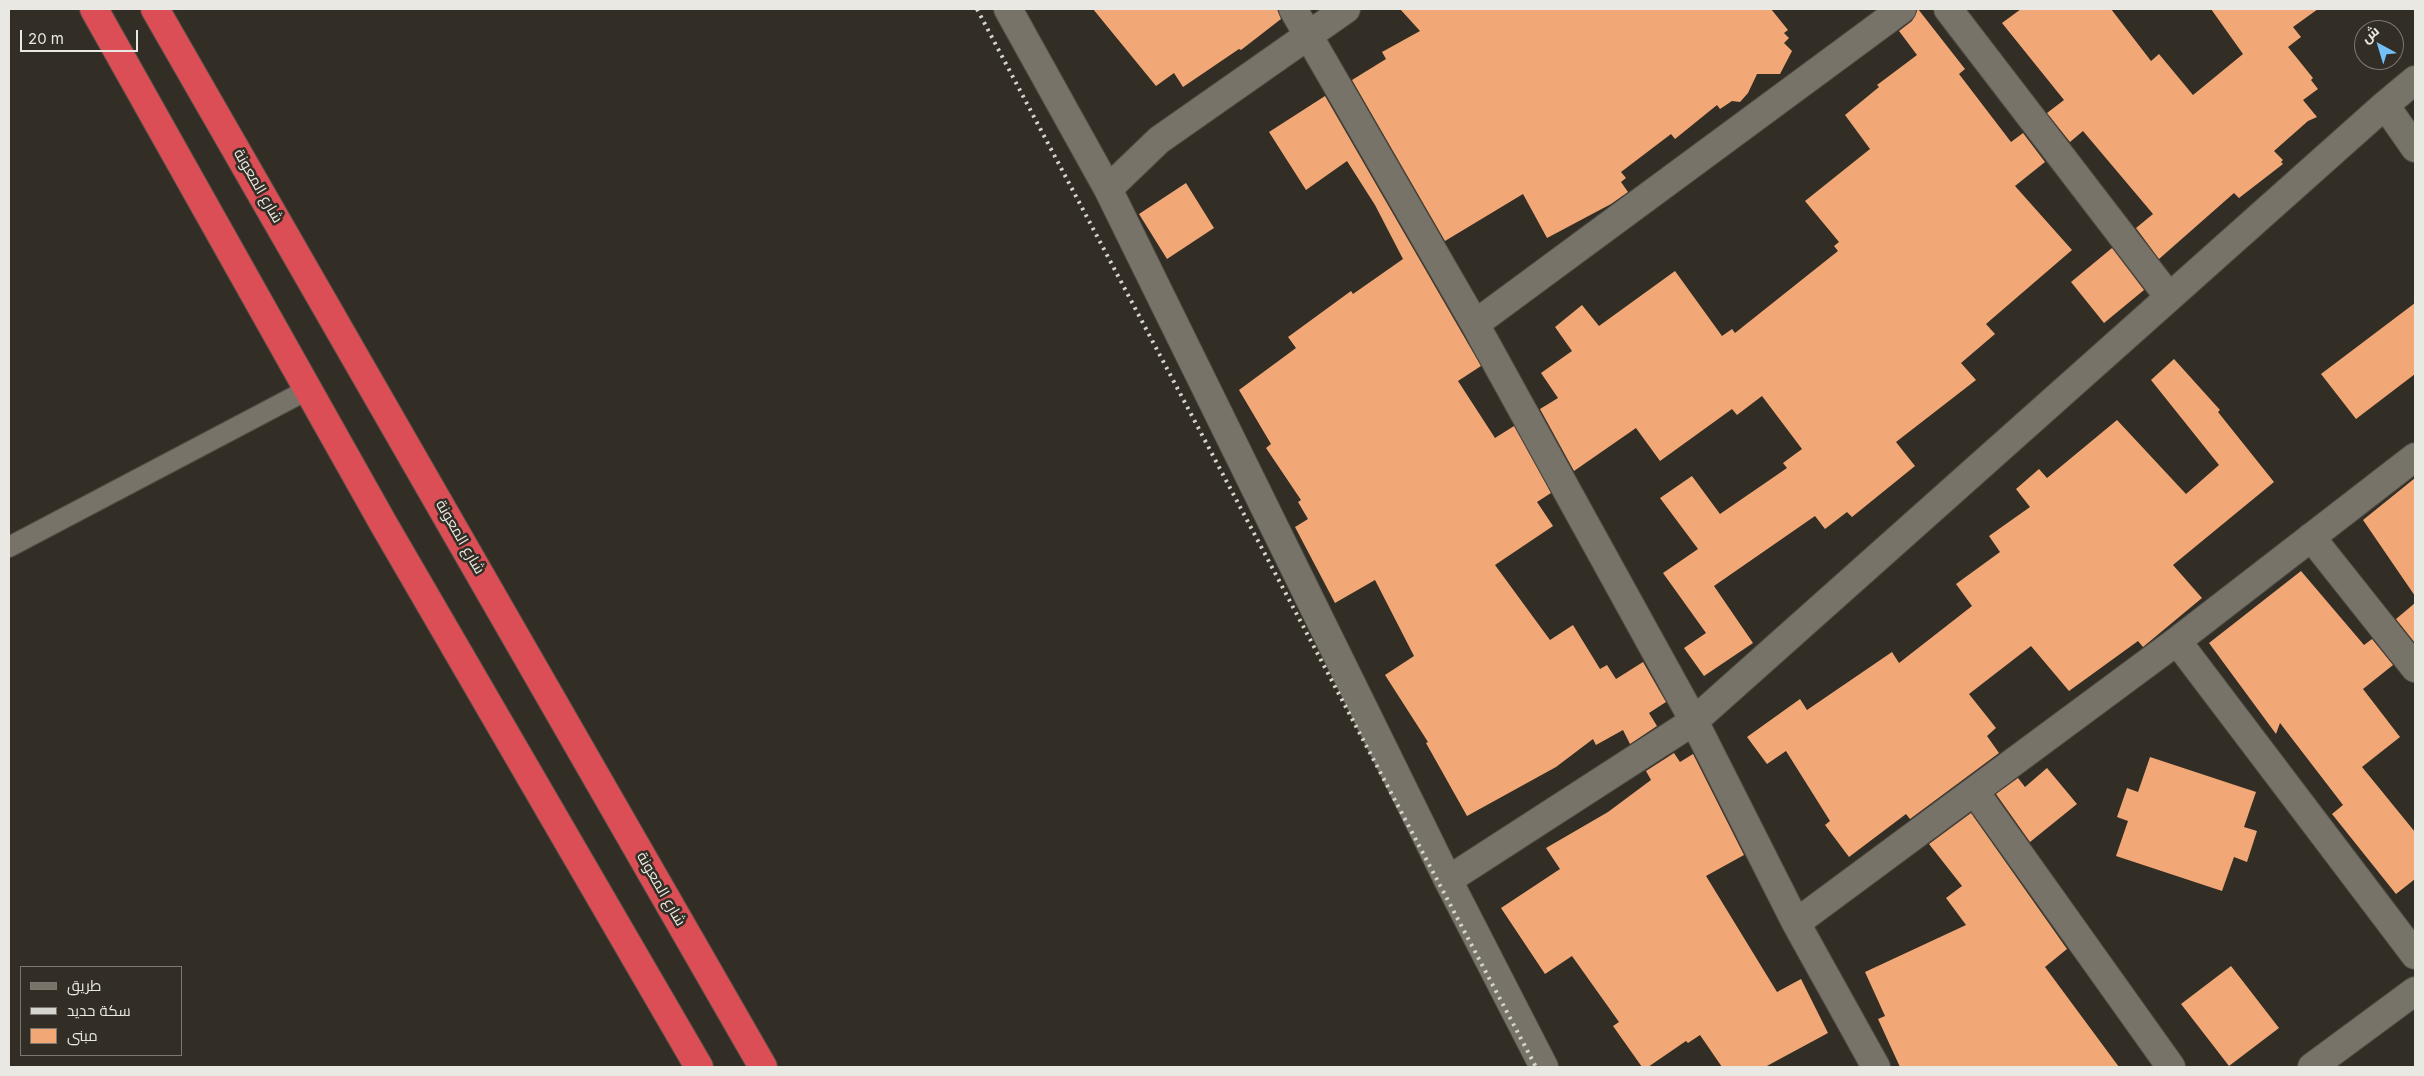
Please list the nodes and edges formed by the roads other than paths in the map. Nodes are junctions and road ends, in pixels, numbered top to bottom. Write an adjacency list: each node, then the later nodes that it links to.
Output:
1 (94, 9): 15 (highway)
2 (155, 9): 28 (highway, شارع المعونة)
3 (1008, 9): 12 (street)
4 (1294, 9): 8 (street)
5 (1346, 9): 8 (street)
6 (1902, 9): 14 (street)
7 (1948, 9): 13 (street)
8 (1308, 34): 12 (street); 14 (street)
9 (2415, 80): 10 (street)
10 (2385, 105): 11 (street); 13 (street)
11 (2415, 148)
12 (1108, 190): 23 (street)
13 (2169, 297): 21 (street)
14 (1475, 324): 21 (street)
15 (307, 390): 18 (lane); 27 (highway)
16 (2415, 456): 17 (street)
17 (2311, 537): 19 (street); 20 (street)
18 (9, 548)
19 (2177, 641): 22 (street); 25 (street)
20 (2415, 668)
21 (1694, 721): 23 (street); 24 (street)
22 (1975, 792): 24 (street); 31 (street)
23 (1448, 880): 29 (street)
24 (1796, 923): 30 (street)
25 (2415, 955)
26 (2415, 991): 32 (street)
27 (699, 1067)
28 (763, 1067)
29 (1544, 1067)
30 (1876, 1067)
31 (2171, 1067)
32 (2312, 1067)

